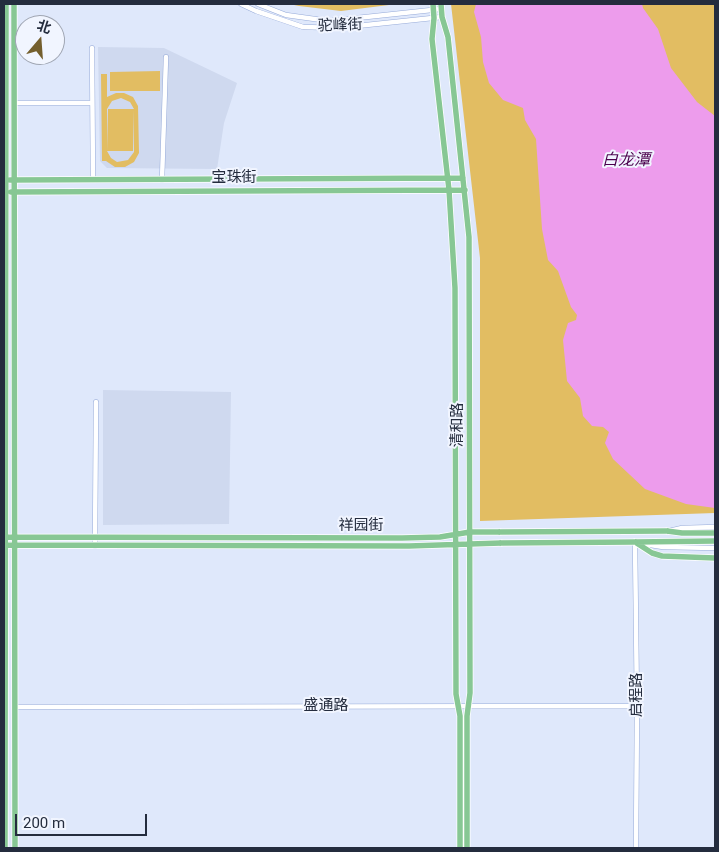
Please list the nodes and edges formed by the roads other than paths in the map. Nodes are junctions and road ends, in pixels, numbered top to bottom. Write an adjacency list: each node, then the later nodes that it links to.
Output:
1 (6, 4): 15 (main road)
2 (14, 4): 12 (main road)
3 (241, 4): 7 (street, 驼峰街)
4 (258, 4): 6 (street, 驼峰街)
5 (441, 6): 6 (street, 驼峰街); 8 (main road, 清和路)
6 (433, 7): 7 (main road, 清和路)
7 (434, 18): 8 (street, 驼峰街); 14 (main road, 清和路)
8 (442, 18): 13 (main road, 清和路)
9 (92, 48): 11 (street)
10 (166, 57): 18 (street)
11 (92, 102): 12 (street); 17 (street)
12 (14, 103): 16 (main road)
13 (463, 178): 14 (main road, 宝珠街); 20 (main road, 清和路)
14 (448, 179): 18 (main road, 宝珠街); 19 (main road, 清和路)
15 (5, 180): 16 (main road, 宝珠街); 21 (main road)
16 (14, 180): 17 (main road, 宝珠街); 22 (main road)
17 (93, 180): 18 (main road, 宝珠街)
18 (162, 180)
19 (449, 190): 20 (main road, 宝珠街); 22 (main road, 宝珠街); 30 (main road, 清和路)
20 (464, 190): 28 (main road, 清和路)
21 (5, 192): 22 (main road, 宝珠街); 23 (main road)
22 (14, 192): 32 (main road)
23 (5, 296): 25 (main road)
24 (96, 402): 33 (street)
25 (5, 519): 31 (main road)
26 (715, 527): 27 (street)
27 (667, 531): 28 (main road, 祥园街, bridge); 29 (main road, 祥园街)
28 (470, 532): 30 (main road, 祥园街); 36 (main road, 清和路)
29 (715, 533)
30 (456, 534): 33 (main road, 祥园街); 37 (main road, 清和路)
31 (6, 537): 32 (main road, 祥园街); 38 (main road)
32 (14, 537): 33 (main road, 祥园街); 39 (main road)
33 (95, 538): 40 (street)
34 (715, 541): 35 (main road, 祥园街)
35 (635, 542): 36 (main road, 祥园街, bridge); 41 (street); 42 (main road); 45 (street, 启程路)
36 (471, 543): 37 (main road, 祥园街); 44 (main road, 清和路)
37 (456, 544): 40 (main road, 祥园街); 43 (main road, 清和路)
38 (6, 545): 39 (main road, 祥园街); 47 (main road)
39 (14, 545): 40 (main road, 祥园街); 46 (main road)
40 (95, 546)
41 (715, 548)
42 (715, 558)
43 (458, 706): 44 (street, 盛通路); 46 (street, 盛通路); 50 (main road, 清和路)
44 (468, 706): 45 (street, 盛通路); 51 (main road, 清和路)
45 (637, 706): 52 (street, 启程路)
46 (14, 707): 49 (main road)
47 (5, 731): 48 (main road)
48 (5, 848)
49 (15, 848)
50 (460, 848)
51 (467, 848)
52 (636, 848)

